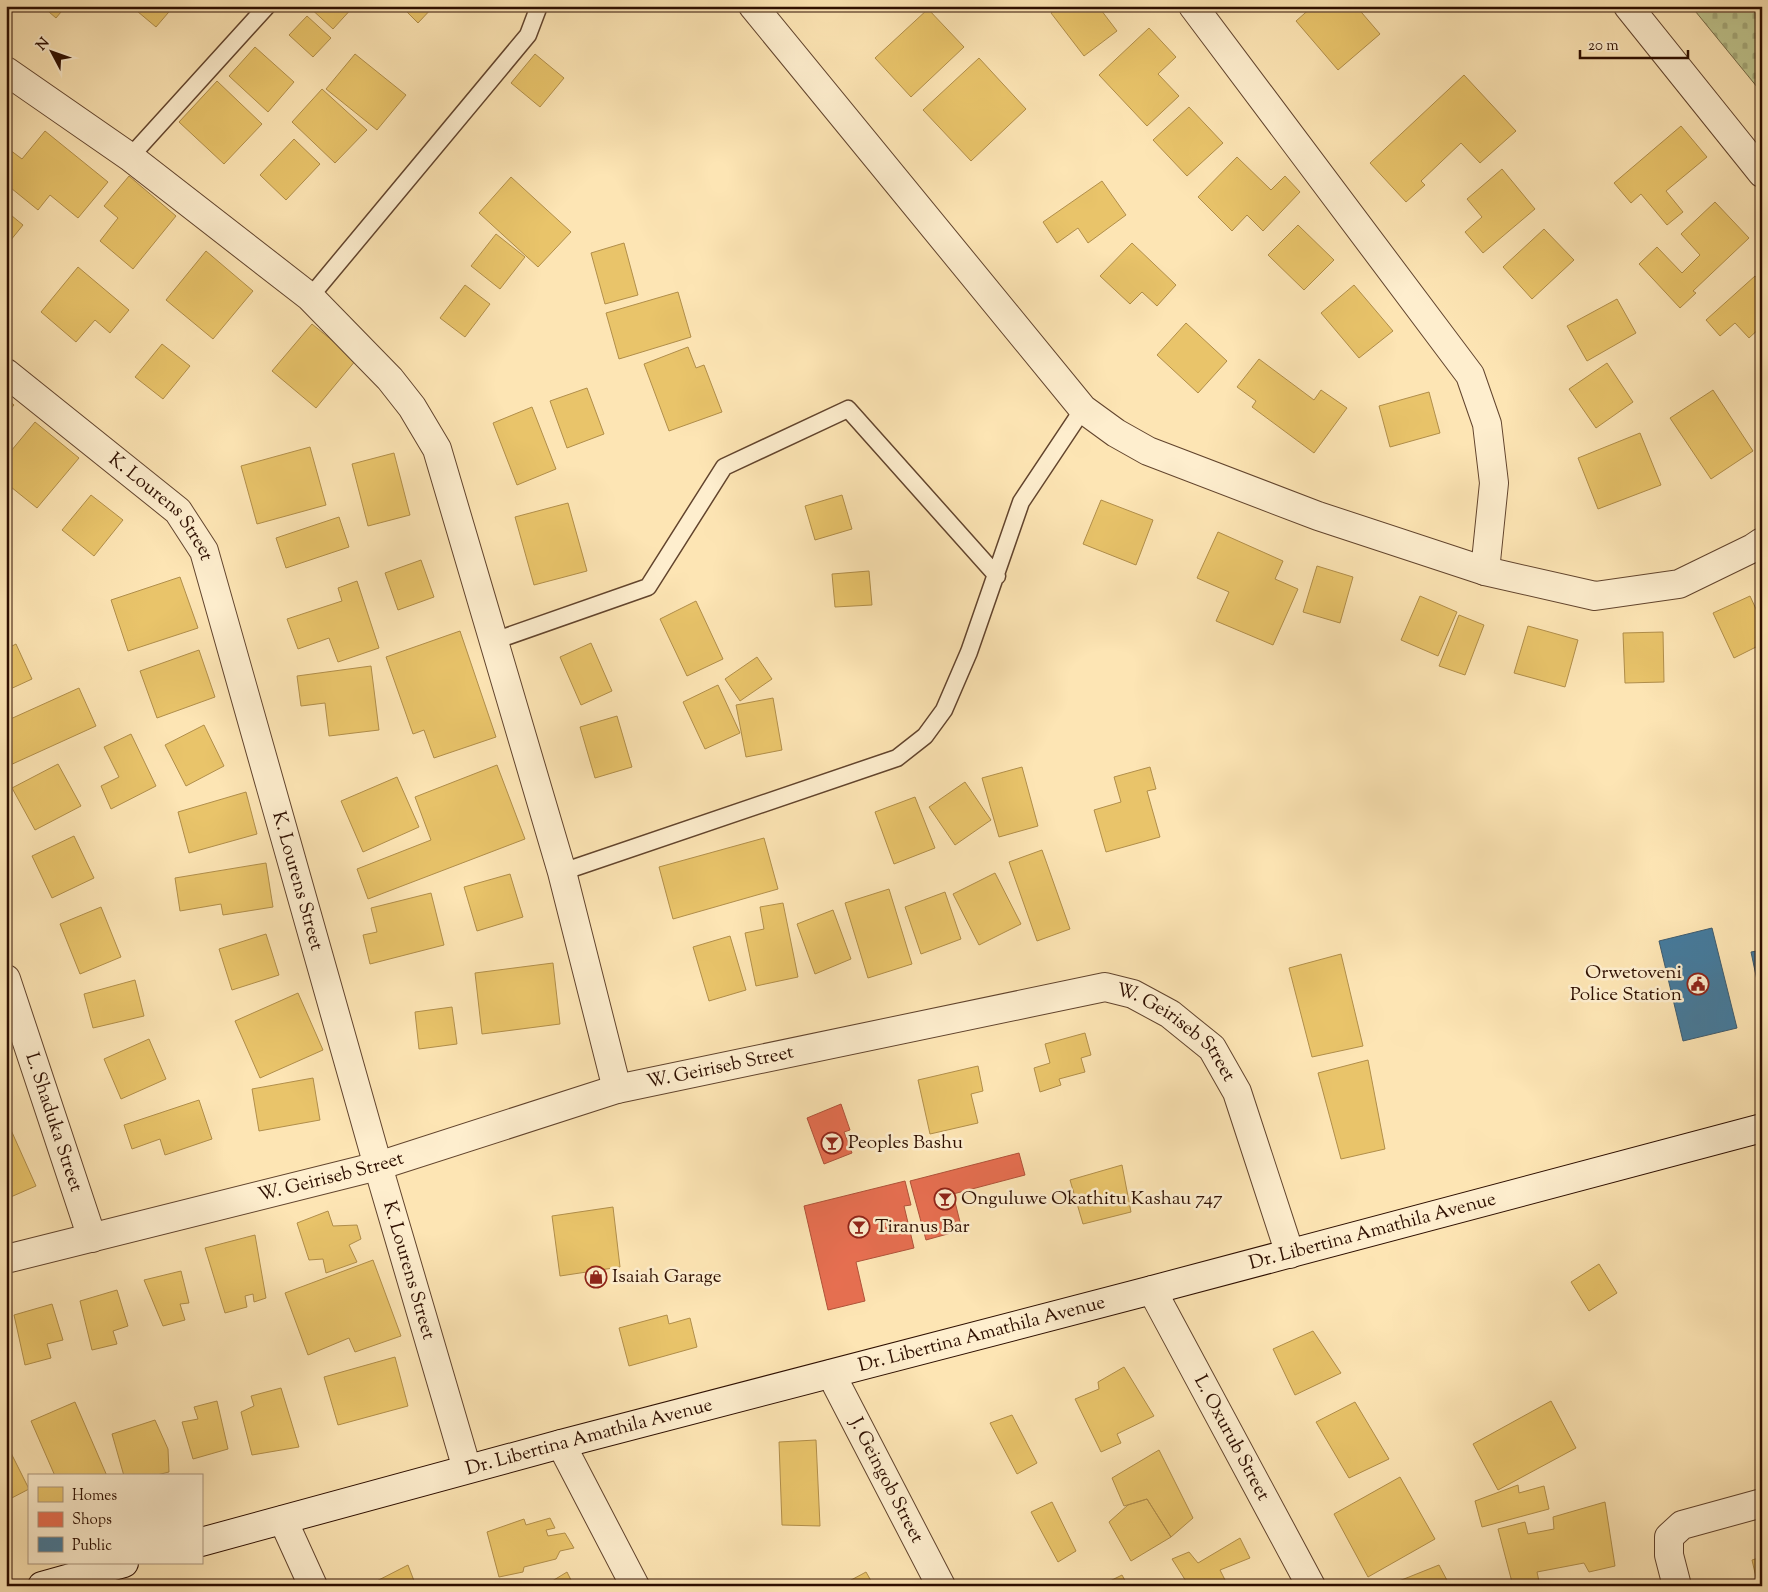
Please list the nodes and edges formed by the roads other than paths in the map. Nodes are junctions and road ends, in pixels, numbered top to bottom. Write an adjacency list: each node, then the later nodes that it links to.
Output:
1 (267, 6): 7 (lane)
2 (539, 6): 9 (lane)
3 (753, 6): 11 (street)
4 (1193, 6): 13 (street)
5 (1628, 6): 8 (street)
6 (6, 71): 7 (street)
7 (130, 157): 9 (street)
8 (1760, 167)
9 (310, 297): 15 (street)
10 (6, 372): 20 (street, K. Lourens Street)
11 (1083, 408): 13 (street); 14 (lane)
12 (1762, 542): 13 (street)
13 (1485, 571)
14 (996, 576): 15 (lane); 16 (lane)
15 (494, 641): 16 (street)
16 (562, 872): 18 (street)
17 (6, 979): 21 (street, L. Shaduka Street)
18 (616, 1088): 20 (street, W. Geiriseb Street); 22 (street, W. Geiriseb Street)
19 (1762, 1128): 22 (street, Dr. Libertina Amathila Avenue)
20 (378, 1166): 21 (street, W. Geiriseb Street); 27 (street, K. Lourens Street)
21 (92, 1238): 23 (street, W. Geiriseb Street)
22 (1290, 1254): 24 (street, Dr. Libertina Amathila Avenue)
23 (6, 1259)
24 (1152, 1290): 25 (street, Dr. Libertina Amathila Avenue); 36 (street, L. Oxurub Street)
25 (831, 1374): 26 (street, Dr. Libertina Amathila Avenue); 35 (street, J. Geingob Street)
26 (561, 1444): 27 (street, Dr. Libertina Amathila Avenue); 34 (street)
27 (467, 1469): 29 (street, Dr. Libertina Amathila Avenue)
28 (1762, 1503): 37 (street)
29 (283, 1520): 30 (street, Dr. Libertina Amathila Avenue); 33 (street)
30 (202, 1542)
31 (120, 1564): 32 (street)
32 (42, 1586)
33 (313, 1586)
34 (635, 1586)
35 (941, 1586)
36 (1311, 1586)
37 (1676, 1586)

